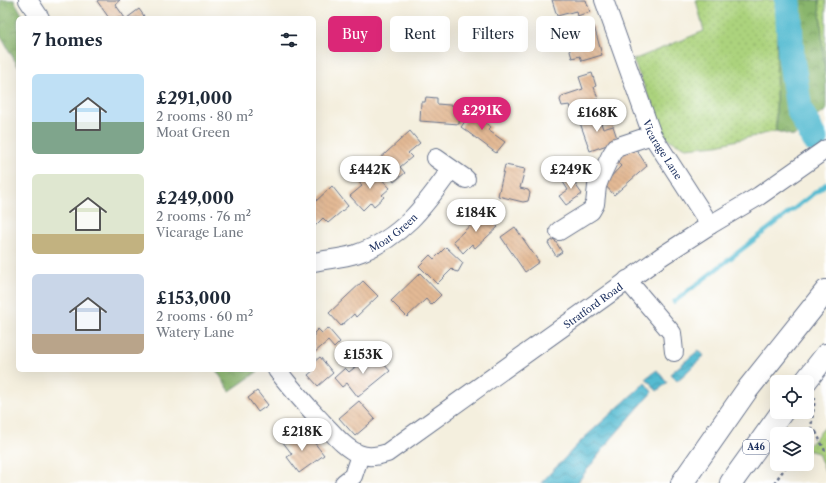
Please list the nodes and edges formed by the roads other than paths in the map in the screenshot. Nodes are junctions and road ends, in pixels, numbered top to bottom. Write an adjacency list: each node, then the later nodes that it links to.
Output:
1 (28, 0): 3 (street)
2 (604, 0): 4 (street, Vicarage Lane)
3 (39, 16)
4 (652, 135): 9 (street, Vicarage Lane); 10 (street)
5 (826, 149): 9 (street, Stratford Road)
6 (436, 158): 7 (street)
7 (451, 169): 8 (street); 11 (street, Moat Green)
8 (466, 179)
9 (710, 225): 13 (street, Stratford Road)
10 (559, 230)
11 (316, 262)
12 (826, 276): 19 (highway)
13 (627, 280): 15 (street); 21 (street, Stratford Road)
14 (826, 291): 19 (highway)
15 (674, 352)
16 (826, 355): 18 (highway)
17 (279, 372): 21 (street)
18 (814, 381)
19 (747, 390): 23 (highway)
20 (777, 419): 24 (highway, A46)
21 (360, 455): 22 (street)
22 (344, 483)
23 (682, 483)
24 (731, 483)

